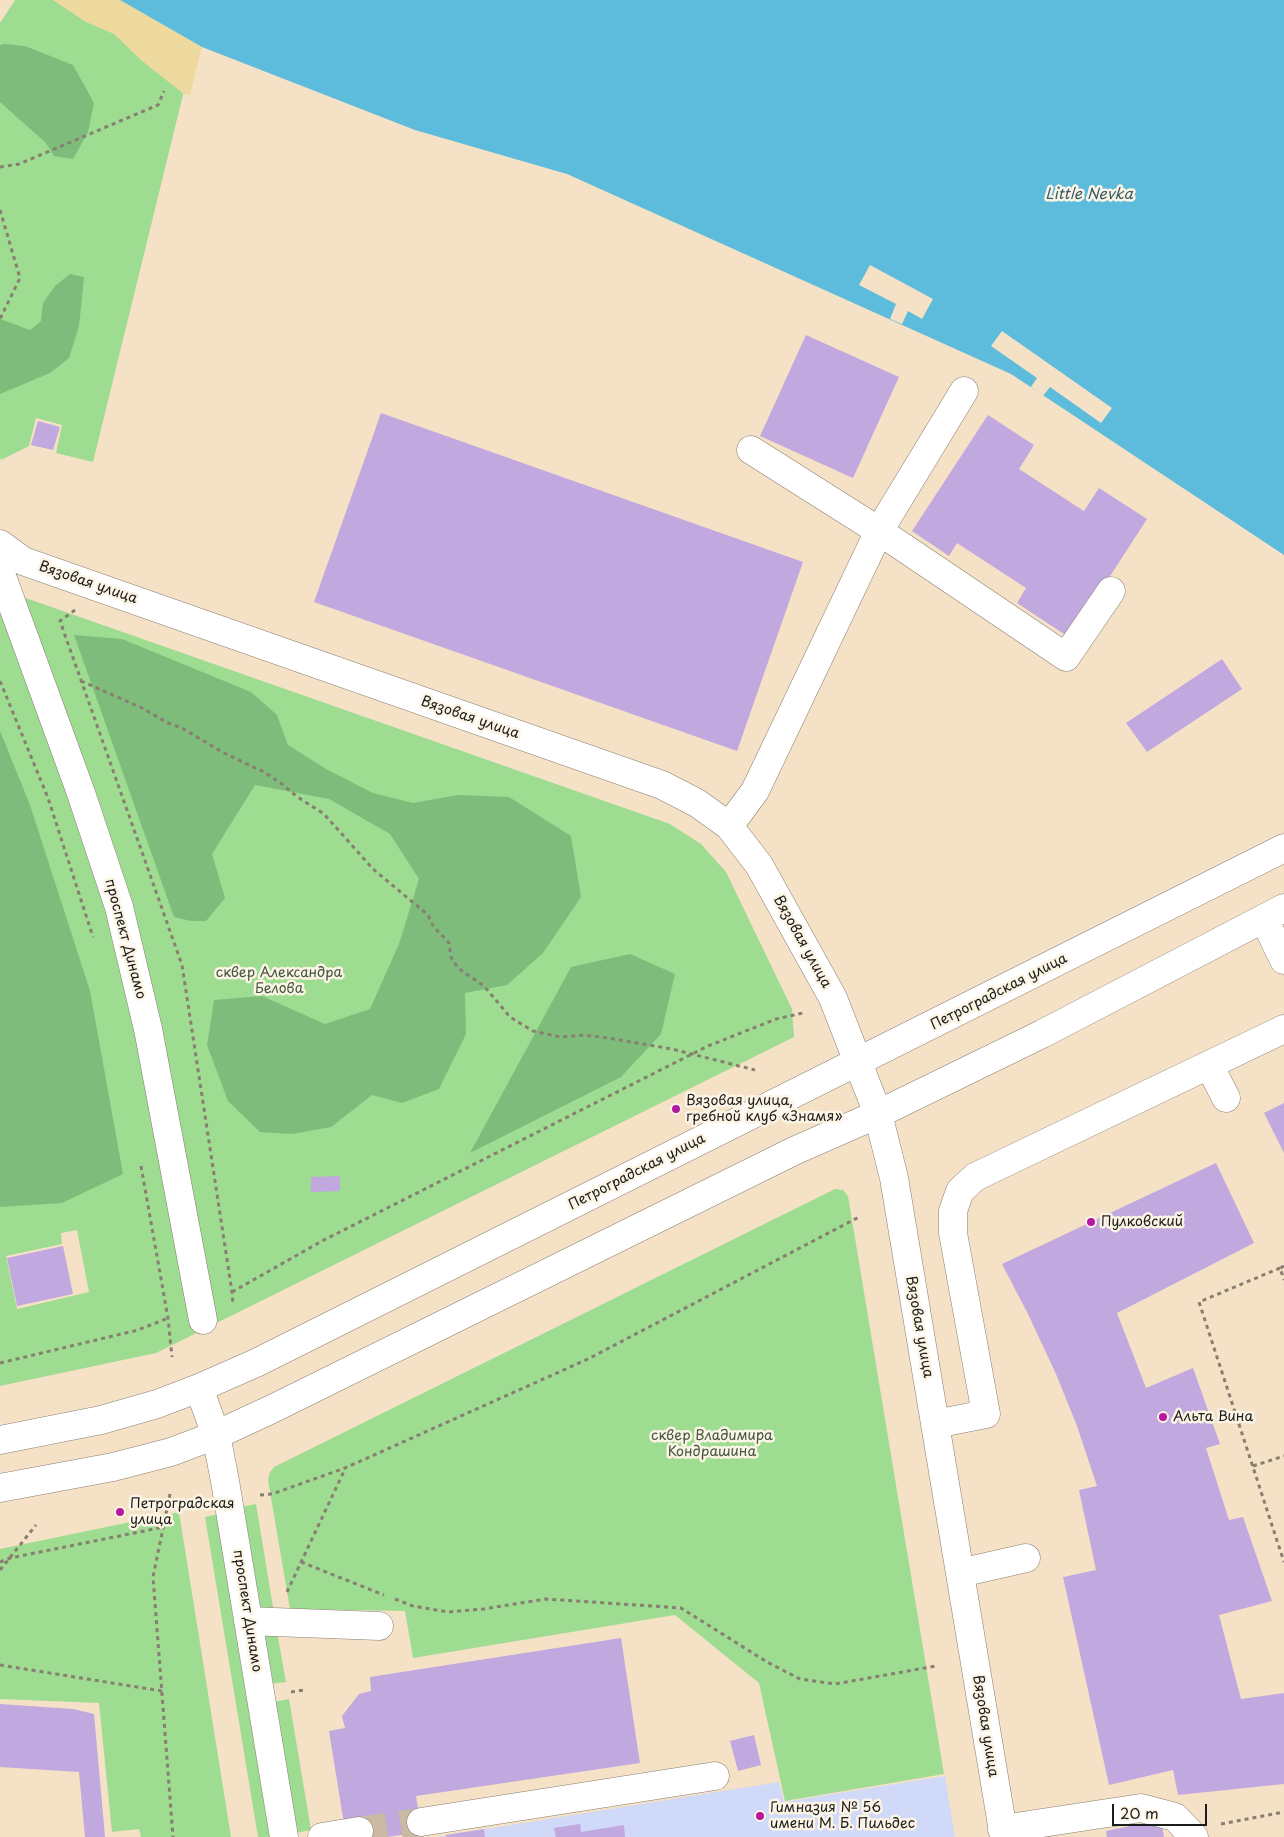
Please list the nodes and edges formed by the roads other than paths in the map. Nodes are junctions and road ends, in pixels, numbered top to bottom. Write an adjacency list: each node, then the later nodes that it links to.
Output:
1 (964, 391): 3 (street)
2 (751, 450): 3 (street)
3 (879, 531): 6 (street); 7 (street)
4 (0, 544): 7 (street, Вязовая улица)
5 (0, 571): 16 (street, проспект Динамо)
6 (1111, 591)
7 (729, 826): 12 (street, Вязовая улица)
8 (1284, 848): 12 (street, Петроградская улица)
9 (1274, 913): 10 (street); 15 (street)
10 (1284, 960)
11 (1284, 1029): 13 (street)
12 (858, 1062): 15 (street, Вязовая улица); 17 (street, Петроградская улица)
13 (1209, 1065): 14 (street); 18 (street)
14 (1226, 1098)
15 (878, 1114): 18 (street, Вязовая улица); 19 (street)
16 (203, 1320)
17 (200, 1388): 19 (street, проспект Динамо); 20 (street, Петроградская улица)
18 (935, 1424): 23 (street, Вязовая улица)
19 (216, 1435): 21 (street); 24 (street, проспект Динамо)
20 (0, 1440)
21 (0, 1488)
22 (1026, 1558): 23 (street)
23 (960, 1574): 29 (street, Вязовая улица)
24 (248, 1621): 25 (street); 31 (street, проспект Динамо)
25 (379, 1626)
26 (716, 1776): 27 (street)
27 (421, 1822)
28 (359, 1831): 32 (street)
29 (1003, 1833): 30 (street)
30 (1191, 1834)
31 (284, 1837)
32 (322, 1837)

